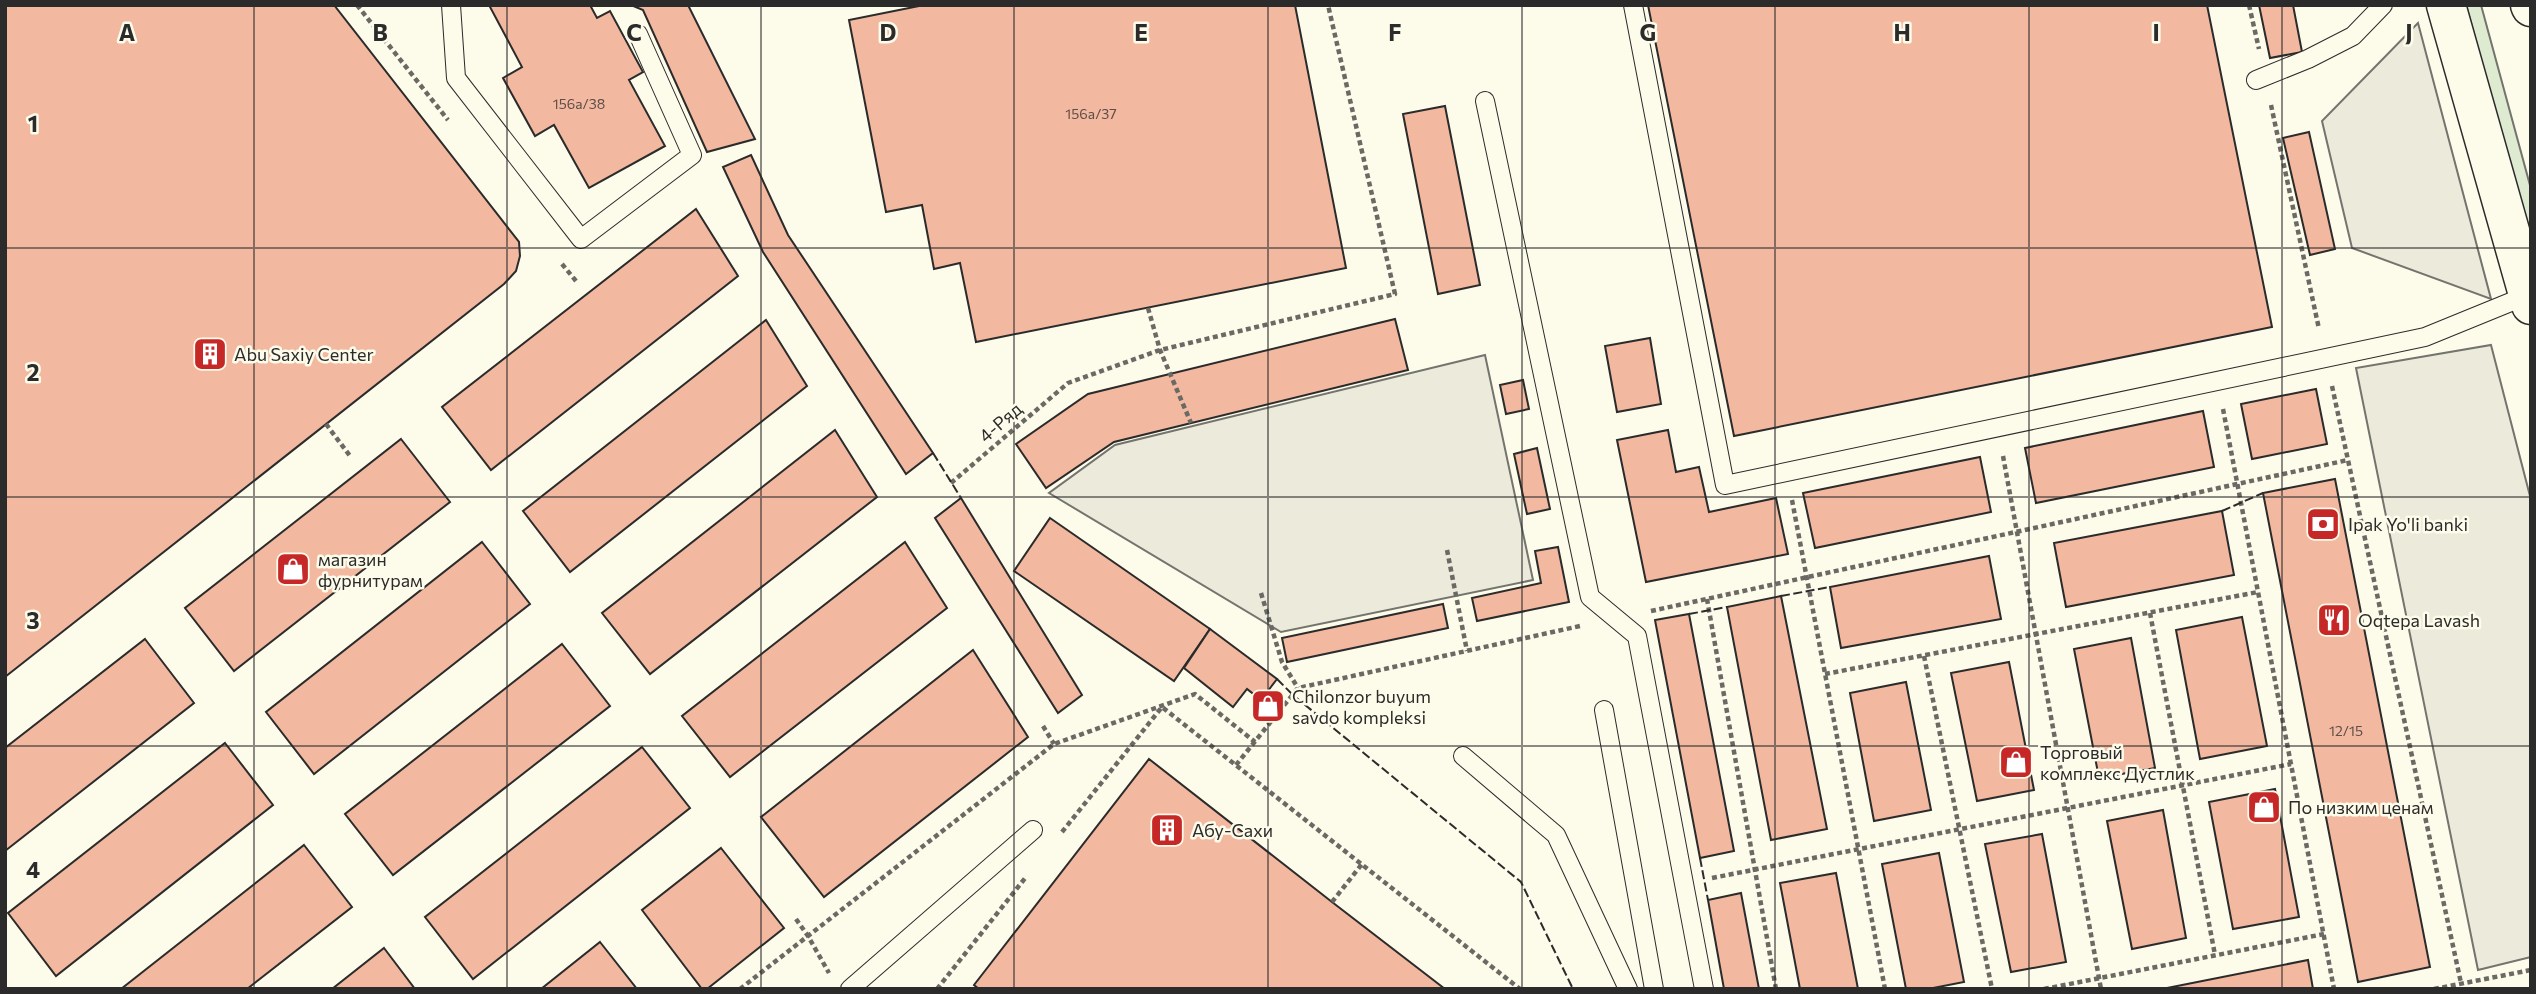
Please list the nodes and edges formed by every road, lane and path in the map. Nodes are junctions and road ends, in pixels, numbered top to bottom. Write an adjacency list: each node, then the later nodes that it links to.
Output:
1 (451, 5): 7 (lane)
2 (1328, 5): 12 (path)
3 (1633, 5): 20 (lane)
4 (2249, 5): 8 (path)
5 (2383, 5): 8 (lane)
6 (2446, 5): 10 (street)
7 (638, 34)
8 (2261, 78): 13 (path)
9 (1485, 101): 30 (lane)
10 (2529, 300): 13 (lane)
11 (1148, 308): 12 (path)
12 (1160, 350): 15 (path); 21 (path, 4-Ряд)
13 (2326, 358): 14 (lane); 19 (path)
14 (2217, 381): 17 (lane); 22 (path)
15 (1191, 423)
16 (326, 424): 18 (path)
17 (1998, 427): 20 (lane); 23 (path)
18 (350, 456)
19 (2348, 460): 22 (path); 60 (path)
20 (1786, 472): 25 (path)
21 (951, 482)
22 (2237, 484): 23 (path); 26 (path)
23 (2017, 531): 25 (path); 31 (path)
24 (1447, 550): 32 (path)
25 (1807, 578): 28 (path); 34 (path)
26 (2258, 592): 29 (path); 42 (path)
27 (1261, 593): 35 (path)
28 (1707, 599): 30 (path); 50 (path)
29 (2150, 613): 31 (path); 44 (path)
30 (1615, 618): 32 (path); 51 (lane)
31 (2036, 634): 33 (path); 45 (path)
32 (1468, 651): 35 (path)
33 (1924, 656): 34 (path); 46 (path)
34 (1825, 674): 48 (path)
35 (1298, 688): 39 (path)
36 (1162, 707): 39 (path); 40 (path); 43 (path)
37 (1604, 710): 65 (lane)
38 (1043, 726): 40 (path)
39 (1255, 742): 43 (path)
40 (1054, 744): 55 (path)
41 (1463, 756): 64 (lane)
42 (2291, 764): 44 (path); 54 (path)
43 (1236, 765): 49 (path)
44 (2182, 787): 45 (path); 56 (path)
45 (2068, 808): 46 (path); 59 (path)
46 (1959, 829): 48 (path); 69 (path)
47 (1033, 830): 62 (lane)
48 (1858, 849): 50 (path); 68 (path)
49 (1362, 864): 52 (path); 63 (path)
50 (1755, 869): 51 (path); 67 (path)
51 (1684, 883): 66 (lane)
52 (1332, 902)
53 (796, 919): 55 (path)
54 (2324, 934): 56 (path); 72 (path)
55 (808, 936): 58 (path); 61 (path)
56 (2215, 955): 59 (path)
57 (2531, 970): 60 (path)
58 (832, 978)
59 (2099, 978): 70 (path); 71 (path)
60 (2461, 984): 73 (path)
61 (740, 989)
62 (850, 989)
63 (1520, 989)
64 (1628, 989)
65 (1654, 989)
66 (1704, 989)
67 (1776, 989)
68 (1885, 989)
69 (1992, 989)
70 (2044, 989)
71 (2101, 989)
72 (2334, 989)
73 (2434, 989)

